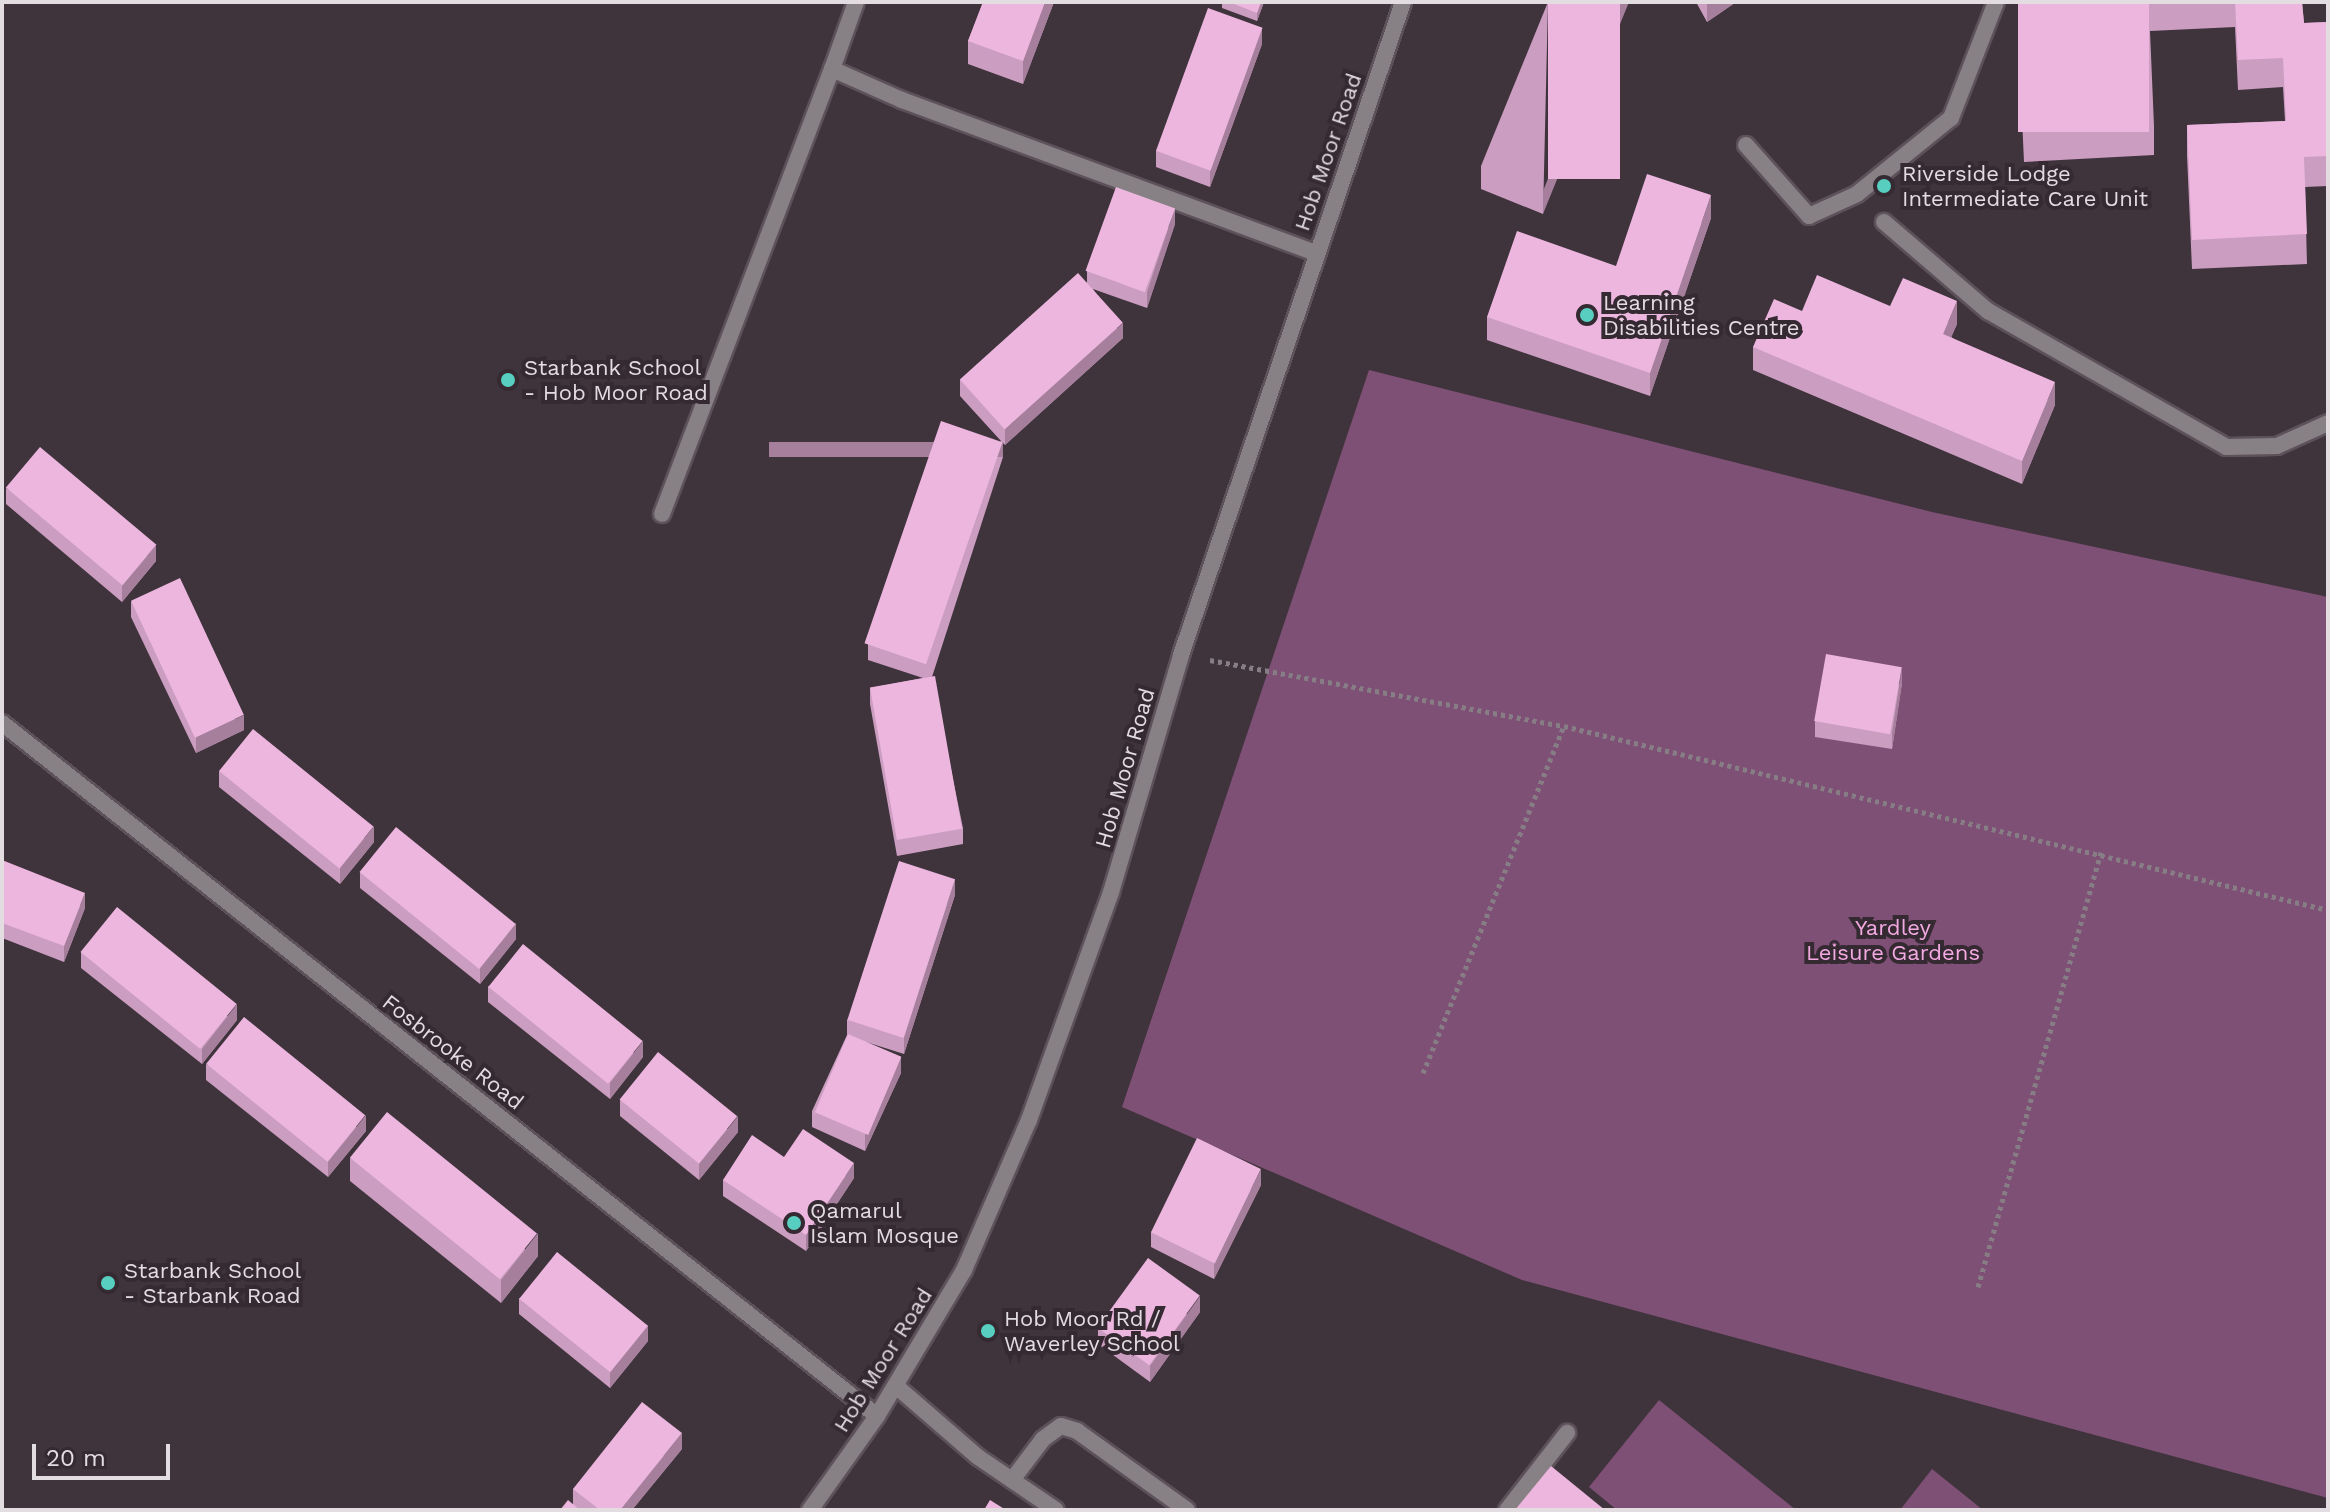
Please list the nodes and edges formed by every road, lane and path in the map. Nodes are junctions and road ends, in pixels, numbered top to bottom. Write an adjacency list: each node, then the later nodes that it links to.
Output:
1 (856, 2): 4 (street)
2 (1403, 2): 7 (street, Hob Moor Road)
3 (1996, 2): 5 (street)
4 (832, 69): 7 (street); 9 (street)
5 (1746, 145)
6 (1884, 222): 8 (street)
7 (1316, 253): 10 (street, Hob Moor Road)
8 (2328, 423)
9 (662, 514)
10 (1181, 655): 12 (path); 17 (street, Hob Moor Road)
11 (2, 723): 18 (street, Fosbrooke Road)
12 (1564, 726): 13 (path); 15 (path)
13 (2101, 852): 14 (path); 16 (path)
14 (2328, 910)
15 (1423, 1073)
16 (1978, 1287)
17 (896, 1386): 18 (street, Hob Moor Road); 20 (street)
18 (877, 1416): 21 (street, Hob Moor Road)
19 (1567, 1433): 24 (street)
20 (1012, 1480): 22 (street); 23 (street)
21 (810, 1510)
22 (1056, 1510)
23 (1187, 1510)
24 (1507, 1510)

